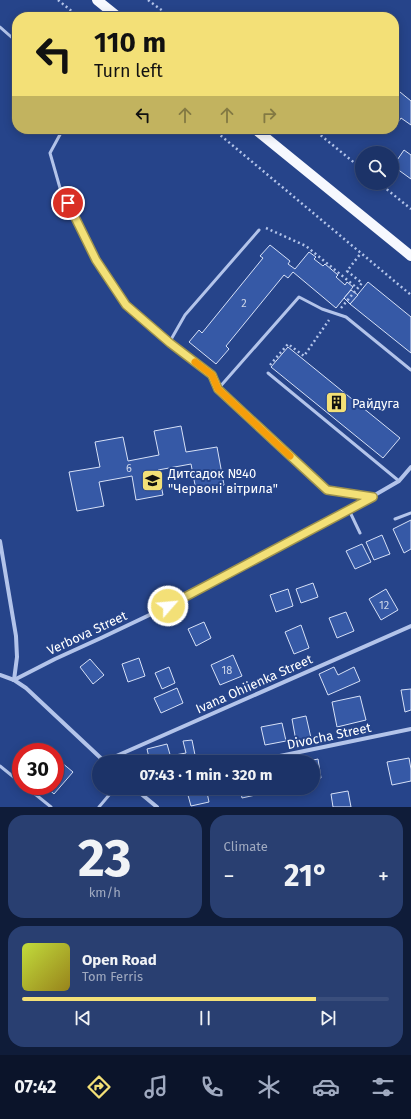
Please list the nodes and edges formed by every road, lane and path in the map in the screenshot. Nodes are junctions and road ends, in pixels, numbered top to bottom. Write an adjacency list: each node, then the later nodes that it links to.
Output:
1 (58, 0): 4 (path)
2 (97, 0): 5 (main road)
3 (148, 0): 6 (path)
4 (73, 12)
5 (112, 12)
6 (164, 12)
7 (0, 27): 8 (lane)
8 (12, 38)
9 (60, 134): 23 (lane)
10 (219, 134): 17 (path)
11 (262, 134): 18 (main road)
12 (319, 134): 13 (path)
13 (355, 163)
14 (388, 190): 15 (path)
15 (411, 209)
16 (259, 230): 19 (path); 23 (lane)
17 (361, 253): 19 (path); 20 (path)
18 (411, 256)
19 (357, 288): 21 (path)
20 (411, 295)
21 (347, 301)
22 (337, 314): 24 (lane); 25 (path); 26 (lane)
23 (170, 343): 26 (lane)
24 (411, 370)
25 (268, 373): 28 (lane)
26 (218, 389): 29 (lane)
27 (411, 468): 28 (street, Verbova Street)
28 (398, 481): 29 (street, Verbova Street)
29 (373, 497): 30 (street, Verbova Street)
30 (349, 510): 33 (lane); 37 (street, Verbova Street)
31 (411, 513): 32 (lane)
32 (395, 519)
33 (360, 533)
34 (0, 542): 37 (street)
35 (411, 626): 40 (street, Ivana Ohiienka Street)
36 (0, 675): 37 (street)
37 (14, 680): 39 (street)
38 (411, 729): 41 (street, Divocha Street)
39 (98, 755)
40 (121, 755)
41 (285, 755)
42 (0, 766): 43 (lane)
43 (12, 776)
44 (36, 795): 47 (lane)
45 (109, 795): 48 (lane)
46 (143, 795): 49 (street)
47 (51, 807)
48 (99, 807)
49 (158, 807)

